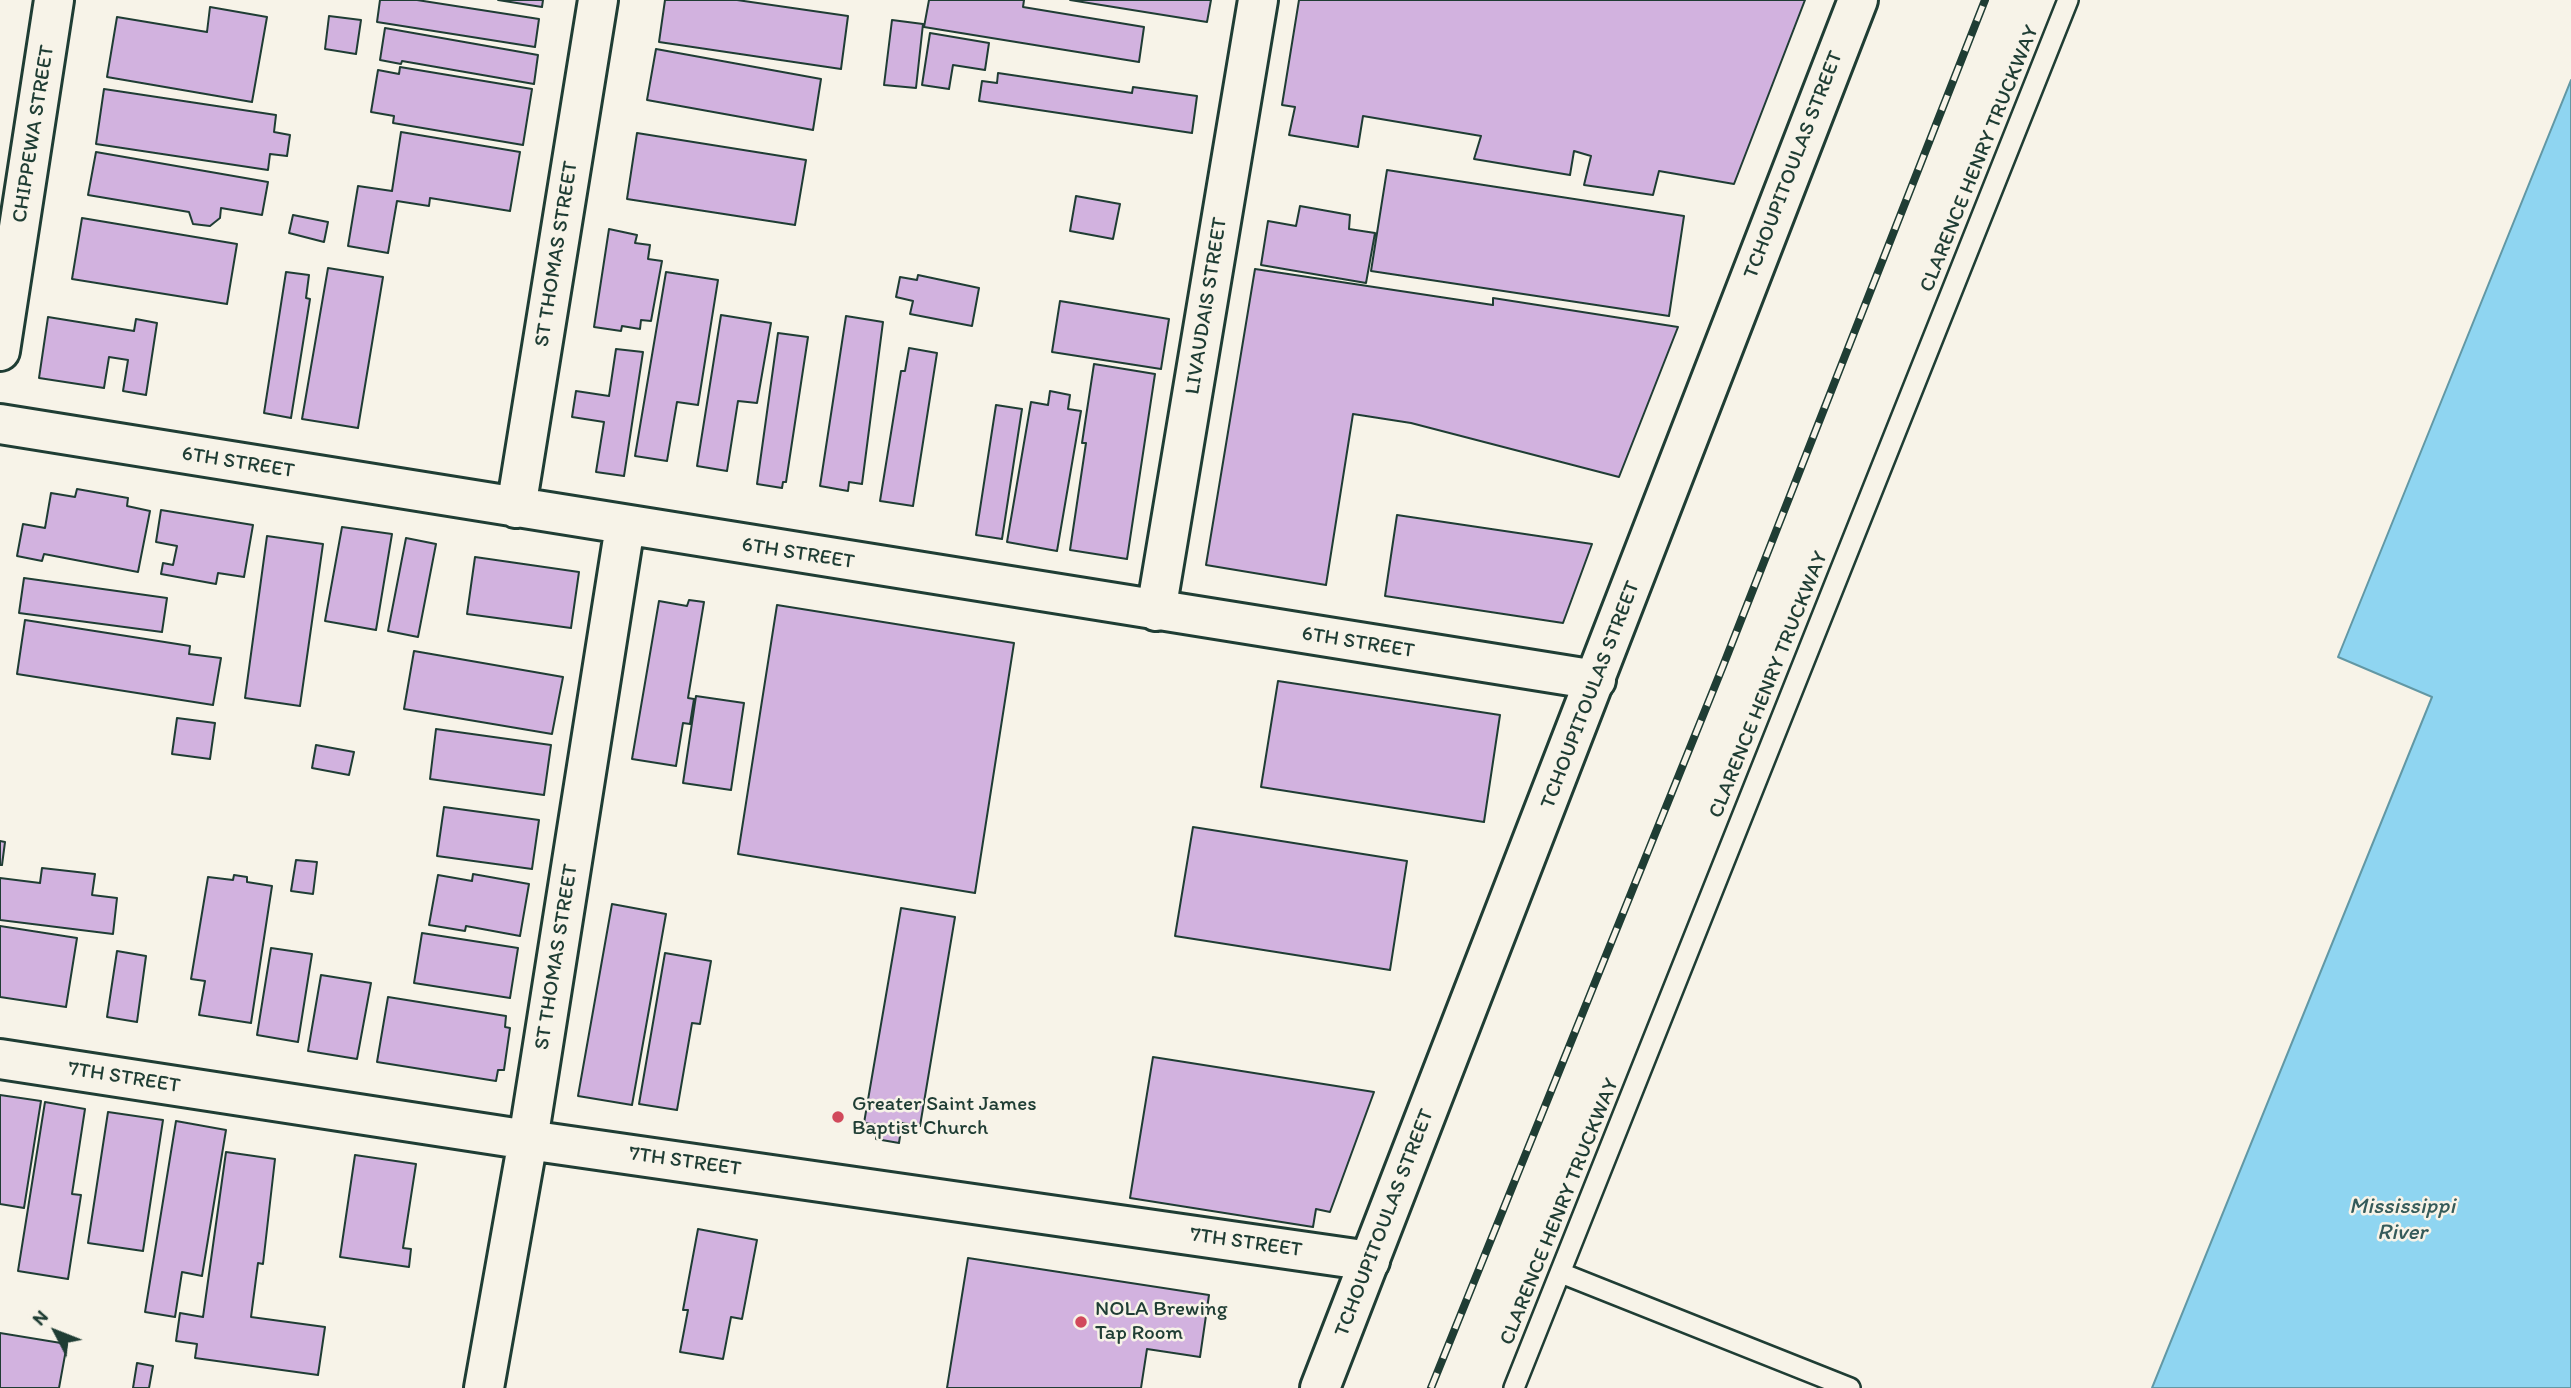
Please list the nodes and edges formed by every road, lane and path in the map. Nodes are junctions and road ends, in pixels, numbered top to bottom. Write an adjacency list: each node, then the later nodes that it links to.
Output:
1 (54, 0): 6 (street, CHIPPEWA STREET)
2 (598, 0): 8 (street, ST THOMAS STREET)
3 (1258, 0): 10 (street, LIVAUDAIS STREET)
4 (1858, 0): 11 (street, TCHOUPITOULAS STREET)
5 (2068, 0): 15 (lane, CLARENCE HENRY TRUCKWAY)
6 (0, 351)
7 (0, 424): 8 (street, 6TH STREET)
8 (516, 509): 9 (street, 6TH STREET)
9 (625, 526): 10 (street, 6TH STREET); 13 (street, ST THOMAS STREET)
10 (1156, 611): 11 (street, 6TH STREET)
11 (1596, 681): 14 (street, TCHOUPITOULAS STREET)
12 (0, 1059): 13 (street, 7TH STREET)
13 (528, 1140): 14 (street, 7TH STREET); 16 (street, ST THOMAS STREET)
14 (1370, 1261): 17 (street, TCHOUPITOULAS STREET)
15 (1561, 1273): 18 (lane, CLARENCE HENRY TRUCKWAY); 19 (lane)
16 (484, 1388)
17 (1320, 1388)
18 (1514, 1388)
19 (1850, 1388)

